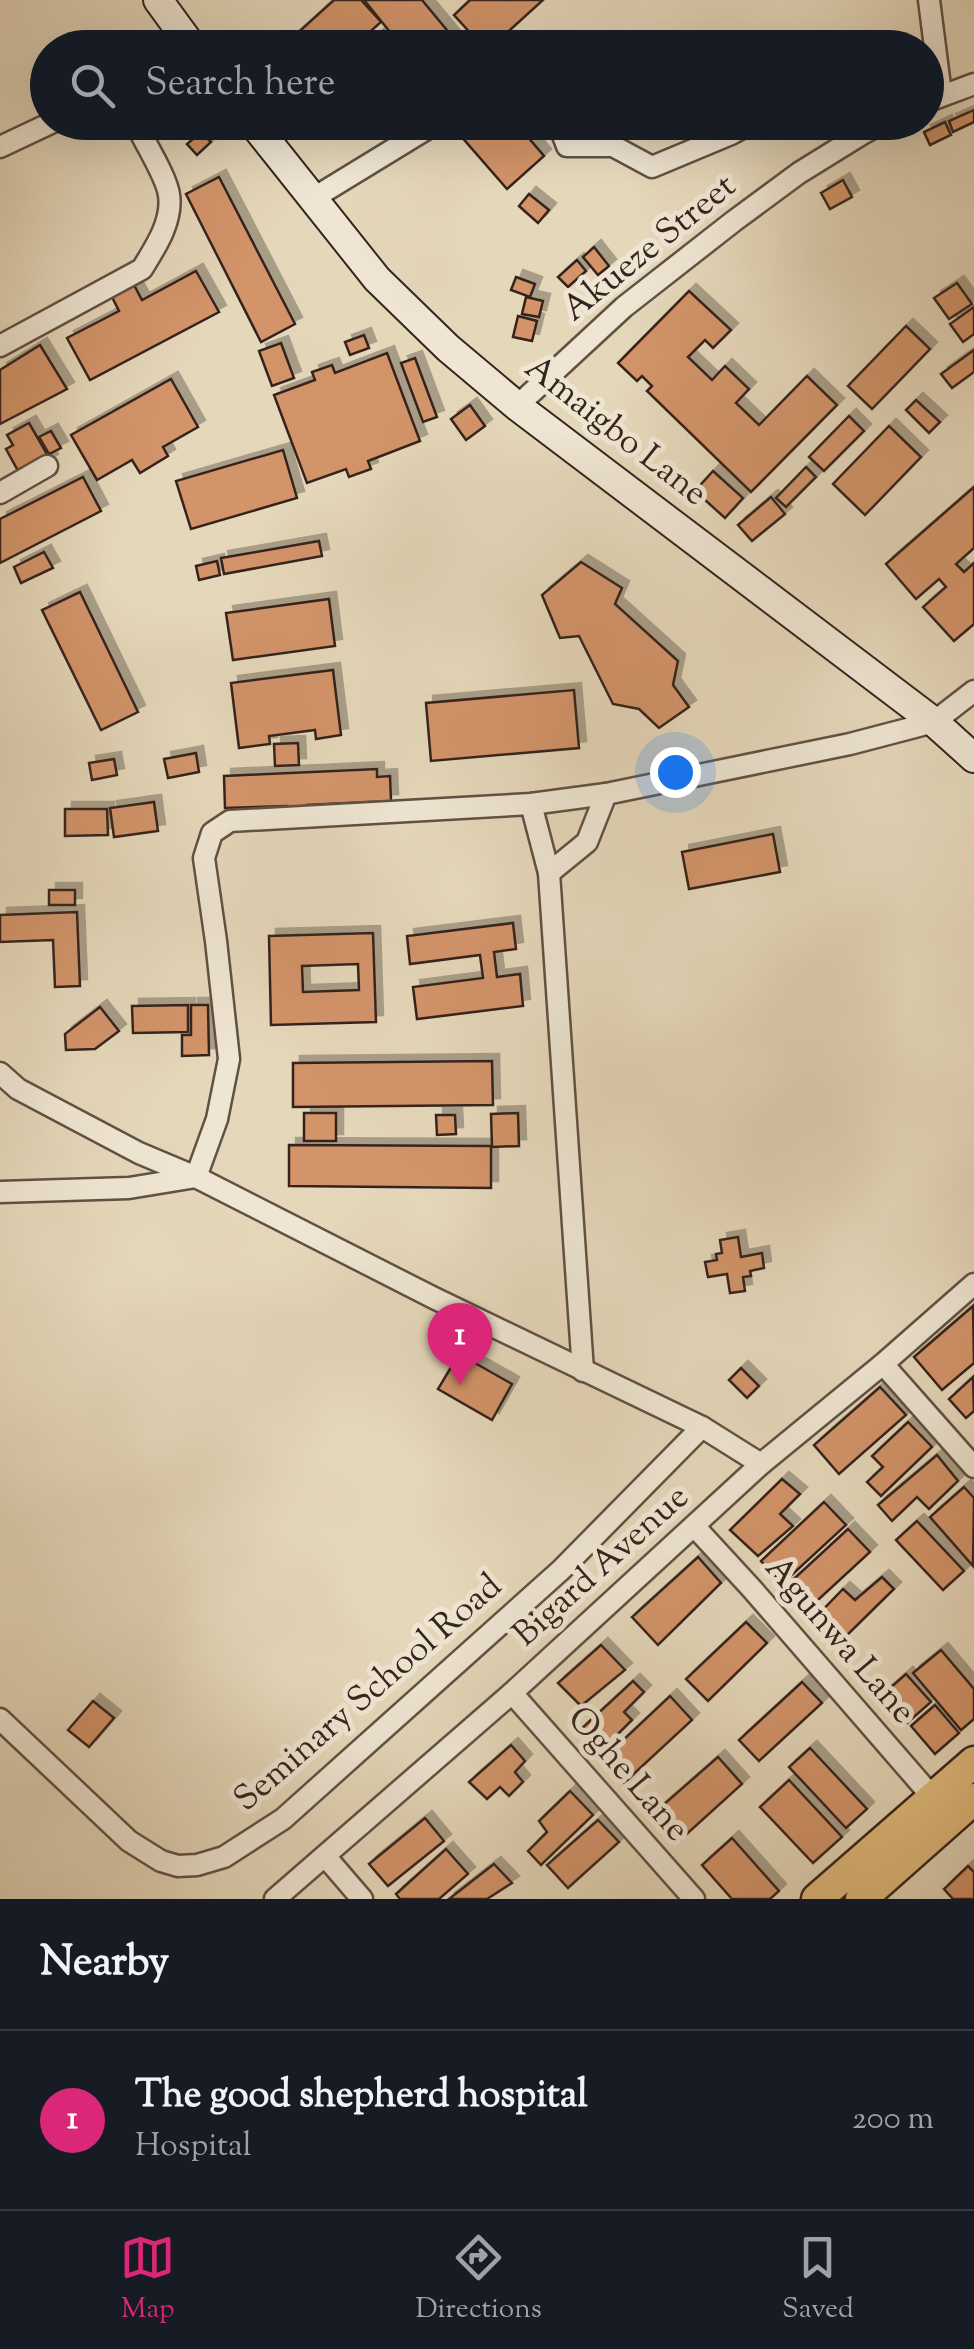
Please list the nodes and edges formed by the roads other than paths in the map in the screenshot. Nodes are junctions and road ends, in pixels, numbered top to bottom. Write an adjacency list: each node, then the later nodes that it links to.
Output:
1 (158, 0): 3 (main road)
2 (929, 0): 4 (street)
3 (180, 30)
4 (931, 30)
5 (974, 84): 6 (street)
6 (944, 94)
7 (30, 133): 14 (street)
8 (143, 140): 16 (street)
9 (266, 140): 15 (main road, Amaigbo Lane)
10 (409, 140): 15 (street)
11 (565, 140): 12 (street)
12 (717, 140)
13 (852, 140): 17 (street, Akueze Street)
14 (0, 147)
15 (312, 199): 17 (main road, Amaigbo Lane)
16 (0, 346)
17 (517, 406): 21 (main road, Amaigbo Lane)
18 (46, 466): 19 (street)
19 (0, 493)
20 (974, 691): 21 (street)
21 (934, 722): 22 (main road, Amaigbo Lane); 23 (street)
22 (974, 758)
23 (606, 794): 24 (street); 25 (street)
24 (531, 804): 25 (street); 27 (street)
25 (549, 873): 31 (street)
26 (0, 1073): 27 (street)
27 (196, 1177): 28 (street); 31 (street)
28 (0, 1192)
29 (974, 1284): 30 (street, Bigard Avenue)
30 (883, 1364): 33 (street, Bigard Avenue); 34 (street)
31 (584, 1371): 32 (street)
32 (702, 1428): 33 (street); 37 (street, Seminary School Road)
33 (761, 1464): 35 (street, Bigard Avenue)
34 (974, 1468)
35 (695, 1527): 36 (street, Bigard Avenue); 39 (street, Agunwa Lane)
36 (512, 1693): 40 (street, Bigard Avenue); 43 (street, Oghe Lane)
37 (0, 1719)
38 (974, 1762): 39 (main road)
39 (953, 1805): 44 (main road); 45 (main road)
40 (325, 1856): 41 (street, Bigard Avenue); 42 (street)
41 (275, 1899)
42 (362, 1899)
43 (694, 1899)
44 (817, 1899)
45 (861, 1899)

